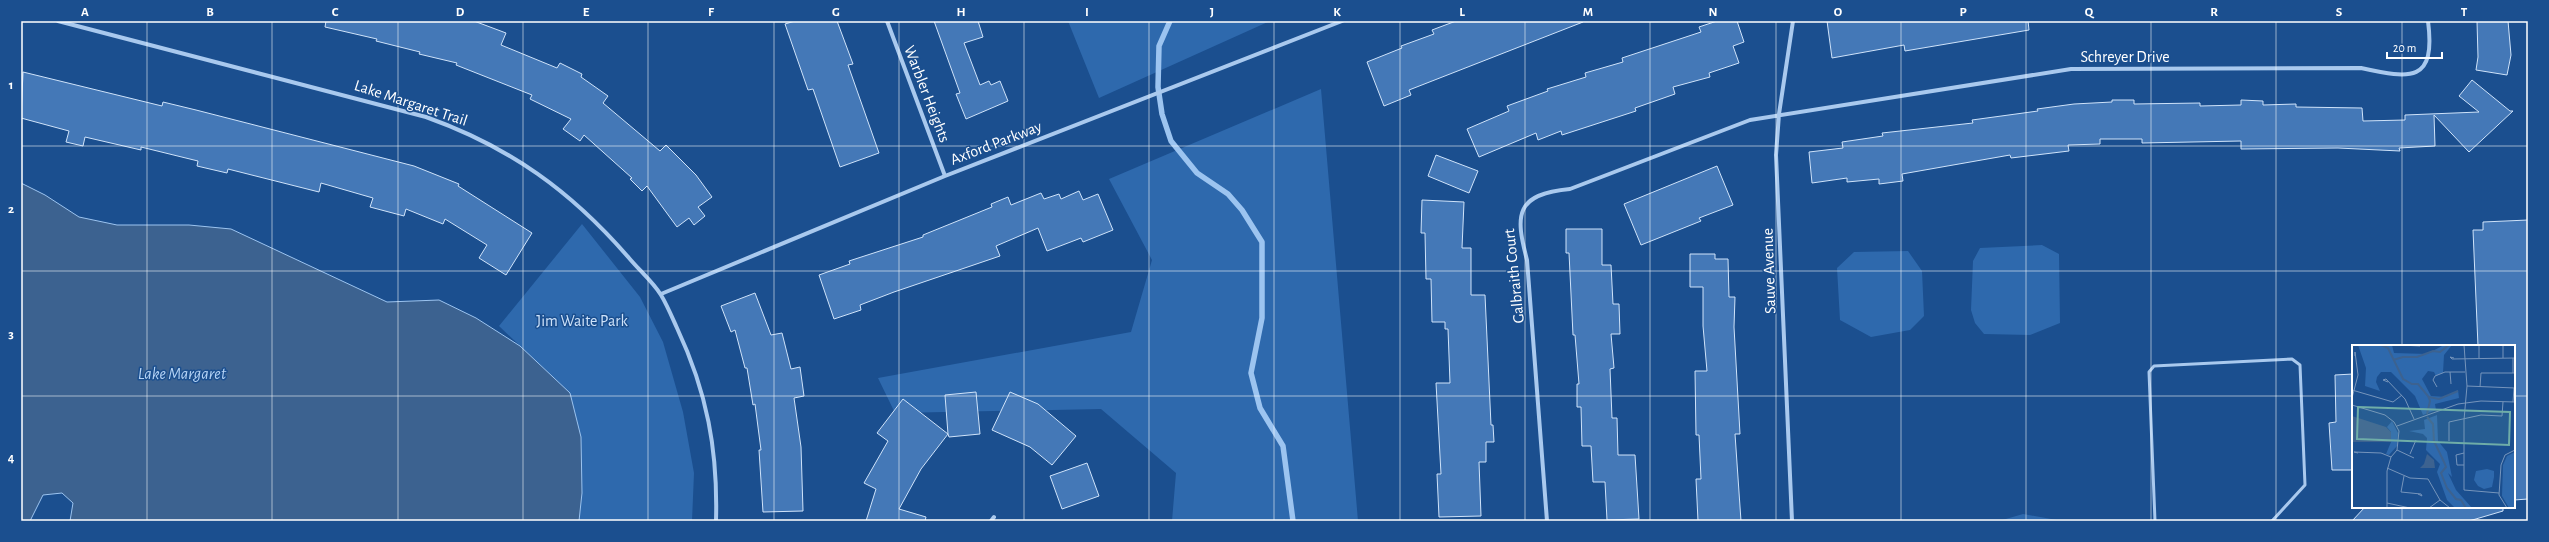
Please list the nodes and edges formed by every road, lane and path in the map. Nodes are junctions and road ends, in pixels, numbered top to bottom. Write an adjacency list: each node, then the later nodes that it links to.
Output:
1 (58, 21): 8 (street, Lake Margaret Trail)
2 (887, 21): 7 (street, Warbler Heights)
3 (1342, 21): 7 (street, Axford Parkway)
4 (1793, 21): 6 (street, Sauve Avenue)
5 (2428, 21): 6 (street, Schreyer Drive)
6 (1779, 114): 12 (street, Galbraith Court); 13 (street, Sauve Avenue)
7 (945, 176): 8 (street, Axford Parkway)
8 (661, 294): 10 (street, Lake Margaret Trail)
9 (994, 517): 11 (street)
10 (716, 521)
11 (991, 521)
12 (1547, 521)
13 (1792, 521)
14 (2155, 521): 15 (lane)
15 (2272, 521)

